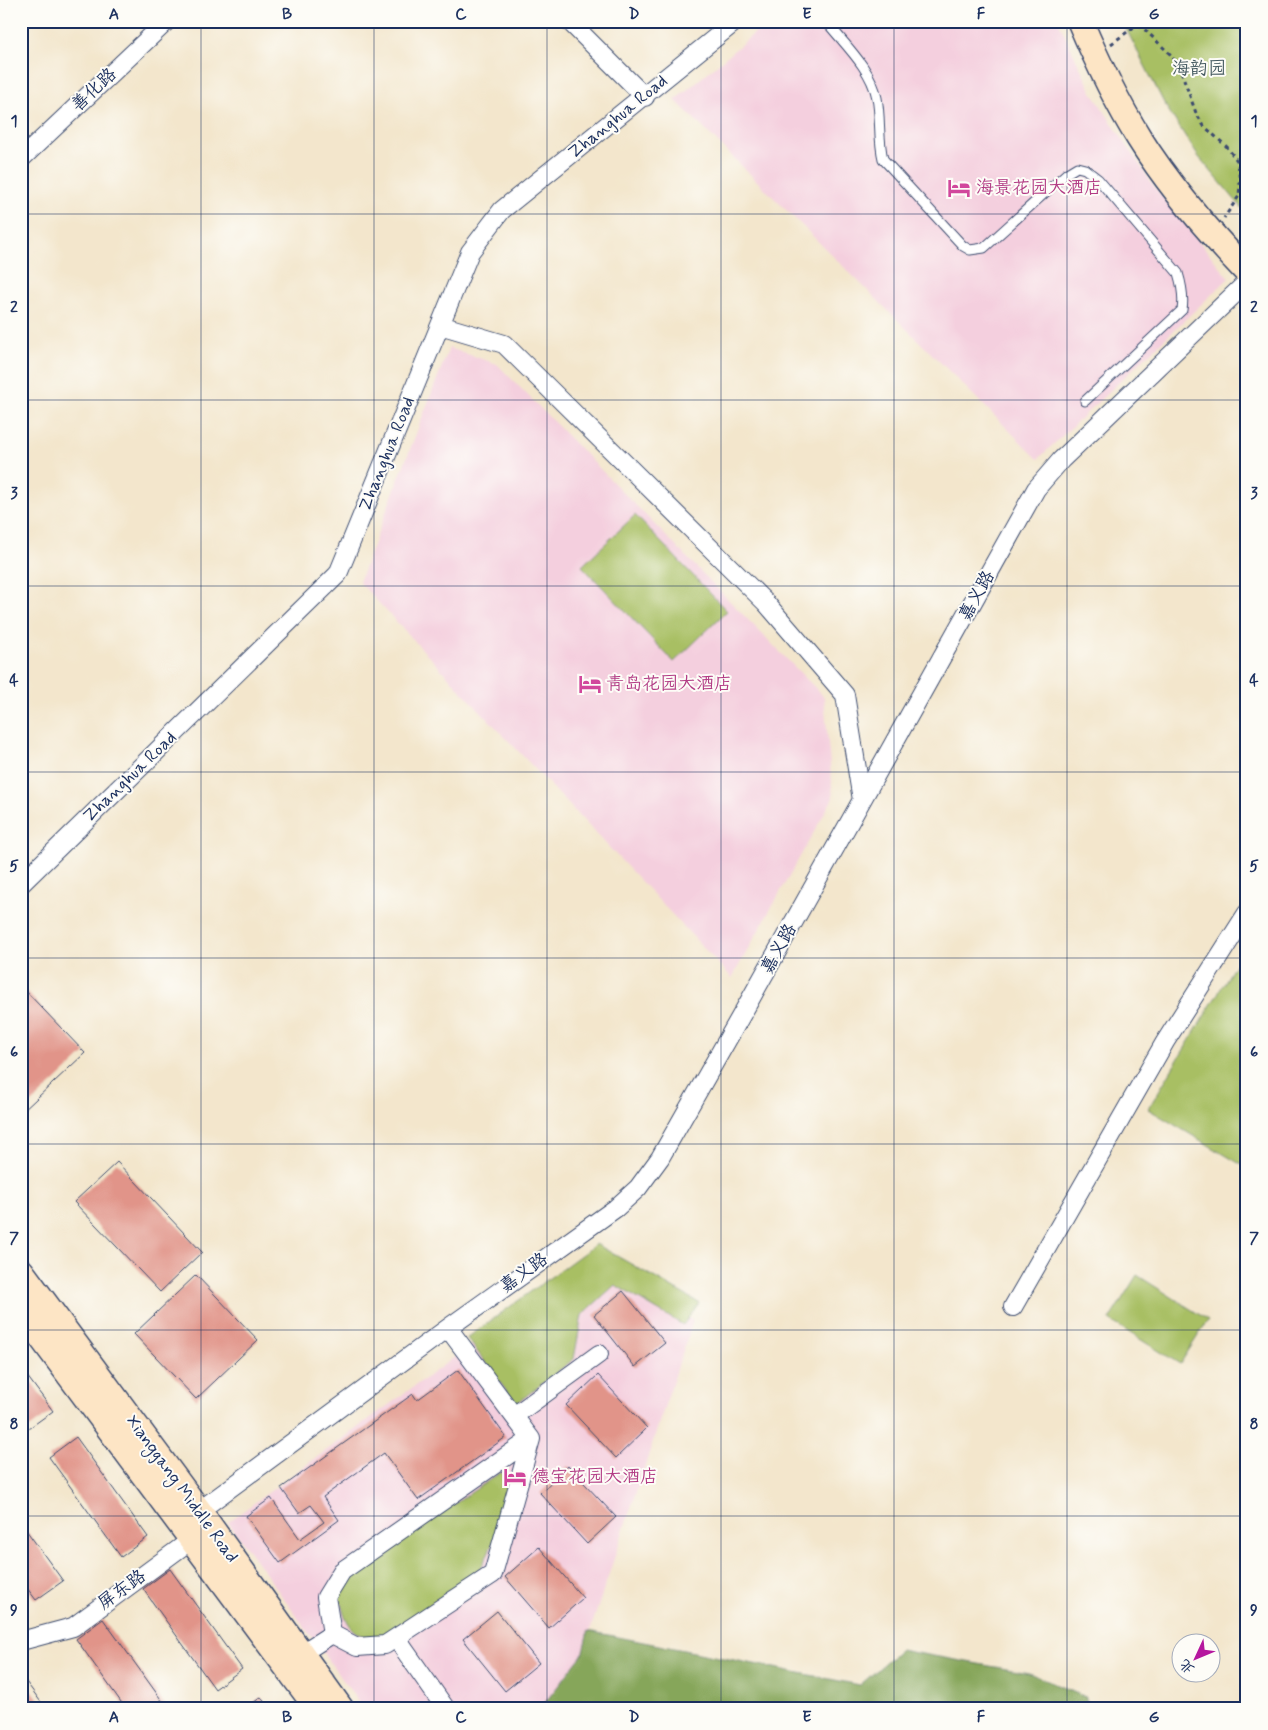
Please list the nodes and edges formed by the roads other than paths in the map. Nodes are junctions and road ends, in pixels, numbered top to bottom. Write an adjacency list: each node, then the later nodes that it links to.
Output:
1 (167, 21): 8 (street, 善化路)
2 (569, 21): 7 (street)
3 (736, 21): 7 (street, Zhanghua Road)
4 (826, 21): 13 (lane)
5 (1080, 21): 10 (main road)
6 (1097, 21): 9 (main road)
7 (645, 97): 12 (street, Zhanghua Road)
8 (21, 159)
9 (1247, 247)
10 (1247, 272)
11 (1247, 282): 14 (street, 嘉义路)
12 (440, 325): 14 (street); 15 (street, Zhanghua Road)
13 (1085, 401)
14 (862, 800): 20 (street, 嘉义路)
15 (21, 884)
16 (1247, 913): 18 (street)
17 (21, 1271): 24 (main road, Xianggang Middle Road)
18 (1013, 1307)
19 (21, 1310): 25 (main road, Xianggang Middle Road)
20 (448, 1328): 22 (street); 24 (street, 嘉义路)
21 (599, 1354): 22 (street)
22 (514, 1416): 23 (street)
23 (531, 1439): 26 (street); 27 (street)
24 (199, 1511): 25 (street); 29 (main road, Xianggang Middle Road)
25 (191, 1540): 28 (street, 屏东路); 29 (main road, Xianggang Middle Road)
26 (332, 1634): 27 (street); 29 (street)
27 (396, 1638): 32 (street)
28 (21, 1641)
29 (292, 1659): 30 (main road, Xianggang Middle Road); 31 (main road, Xianggang Middle Road)
30 (318, 1709)
31 (341, 1709)
32 (446, 1709)

